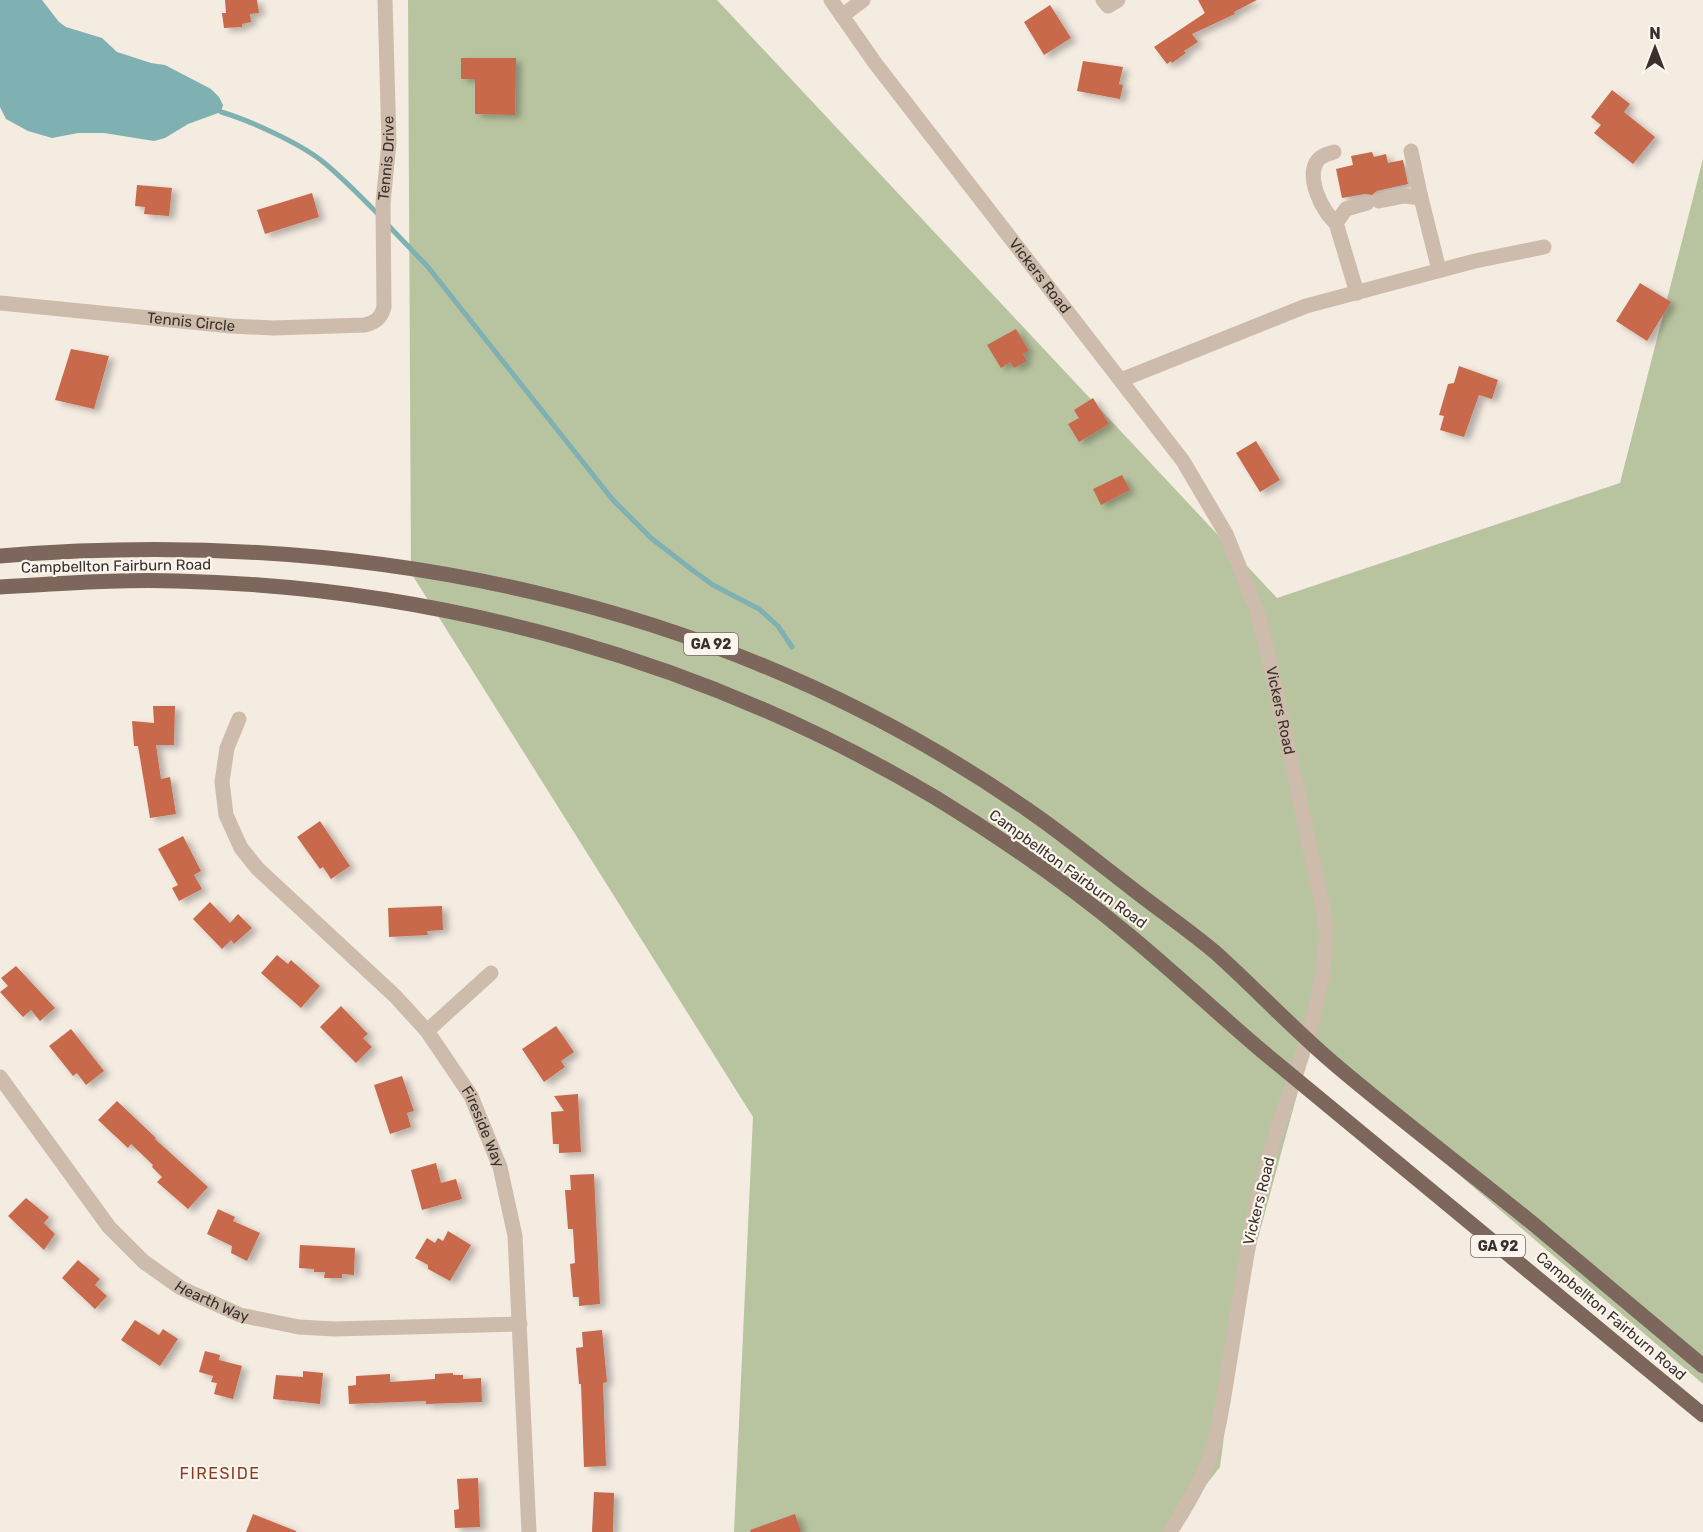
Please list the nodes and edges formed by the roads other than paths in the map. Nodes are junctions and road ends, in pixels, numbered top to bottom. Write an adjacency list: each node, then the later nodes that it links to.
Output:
1 (385, 0): 15 (street, Tennis Drive)
2 (831, 0): 6 (street, Vickers Road)
3 (863, 0): 6 (street)
4 (1103, 0): 5 (street)
5 (1119, 0)
6 (842, 16): 16 (street, Vickers Road)
7 (1411, 151): 9 (street)
8 (1334, 152): 10 (street)
9 (1421, 198): 10 (street); 12 (street)
10 (1336, 223): 13 (street)
11 (1544, 247): 12 (street)
12 (1439, 270): 13 (street)
13 (1357, 293): 16 (street)
14 (0, 303): 15 (street, Tennis Circle)
15 (381, 316)
16 (1121, 380): 22 (street, Vickers Road)
17 (0, 556): 22 (main road, Campbellton Fairburn Road / GA 92)
18 (0, 587): 24 (main road, Campbellton Fairburn Road / GA 92)
19 (239, 719): 21 (street, Fireside Way)
20 (491, 973): 21 (street)
21 (427, 1031): 25 (street, Fireside Way)
22 (1307, 1041): 24 (street, Vickers Road); 26 (main road, Campbellton Fairburn Road / GA 92)
23 (0, 1077): 25 (street, Hearth Way)
24 (1294, 1077): 27 (main road, Campbellton Fairburn Road / GA 92); 29 (street, Vickers Road)
25 (520, 1324): 28 (street, Fireside Way)
26 (1703, 1366)
27 (1703, 1415)
28 (528, 1532)
29 (1170, 1532)

